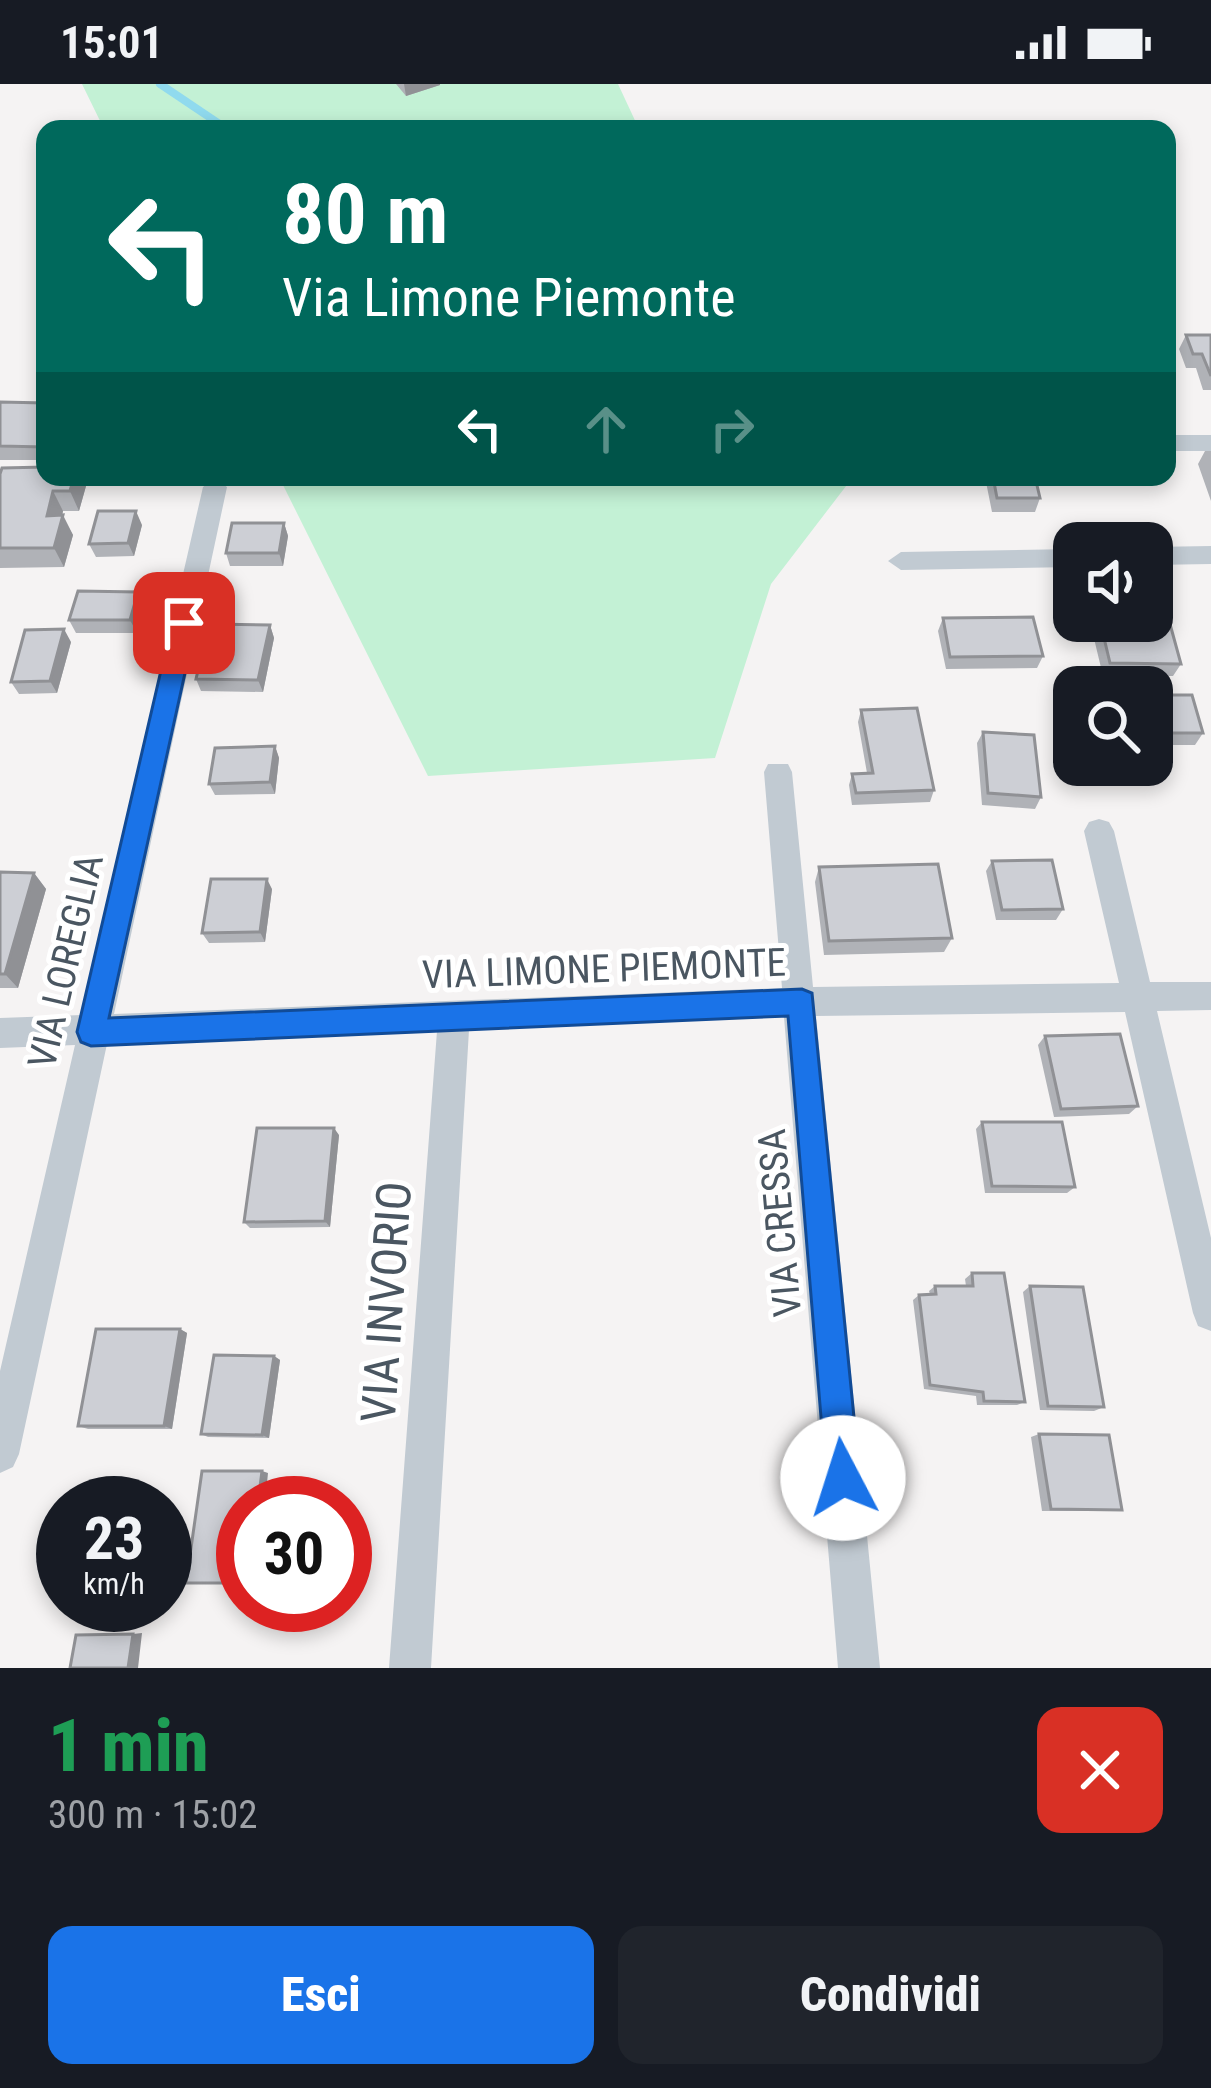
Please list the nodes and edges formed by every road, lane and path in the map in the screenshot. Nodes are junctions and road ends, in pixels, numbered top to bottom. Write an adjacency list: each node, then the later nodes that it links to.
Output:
1 (1176, 443): 2 (street)
2 (1211, 443)
3 (215, 487): 14 (street, VIA LOREGLIA)
4 (1211, 555): 5 (street)
5 (1173, 556)
6 (1053, 558): 7 (street)
7 (901, 561)
8 (778, 772): 12 (street, VIA CRESSA)
9 (1100, 831): 11 (street)
10 (1211, 996): 11 (street, VIA LIMONE PIEMONTE)
11 (1138, 998): 12 (street, VIA LIMONE PIEMONTE); 16 (street)
12 (802, 1002): 13 (street, VIA LIMONE PIEMONTE); 19 (street, VIA CRESSA)
13 (454, 1015): 14 (street, VIA LIMONE PIEMONTE); 18 (street, VIA INVORIO)
14 (91, 1032): 15 (street, VIA LIMONE PIEMONTE); 17 (street, VIA LOREGLIA)
15 (0, 1033)
16 (1211, 1313)
17 (0, 1454)
18 (410, 1668)
19 (860, 1668)

